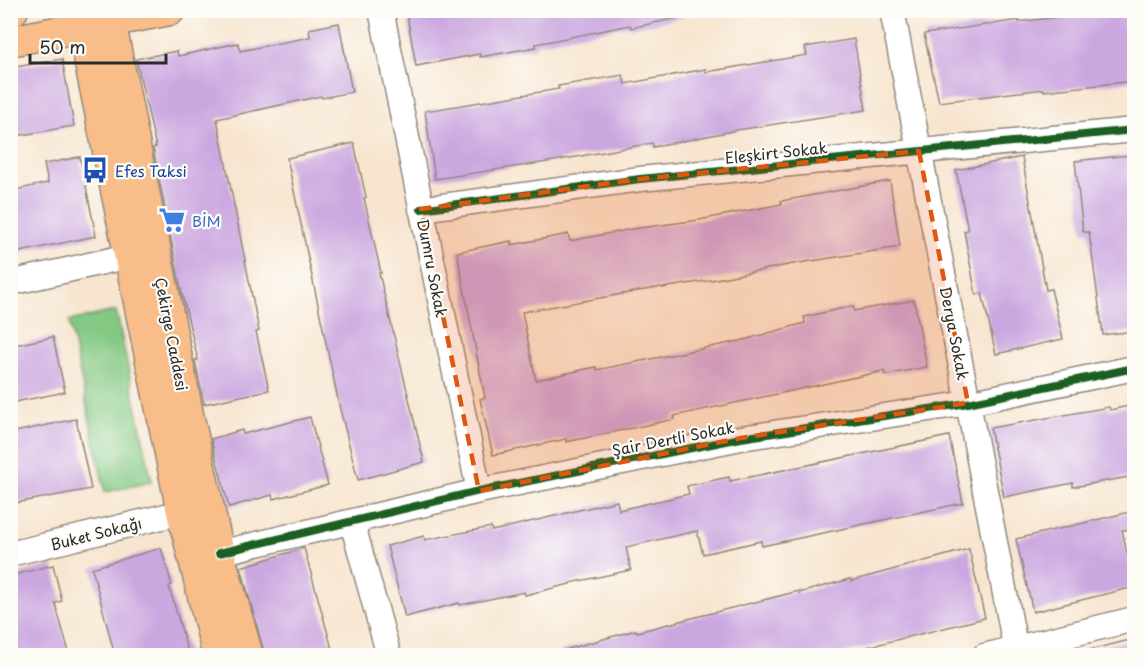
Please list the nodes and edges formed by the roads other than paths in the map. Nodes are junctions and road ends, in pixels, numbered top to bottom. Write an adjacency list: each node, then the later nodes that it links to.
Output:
1 (170, 10): 4 (main road)
2 (381, 10): 8 (street, Dumru Sokak)
3 (892, 10): 7 (street, Derya Sokak)
4 (95, 17): 5 (main road); 9 (main road, Çekirge Caddesi); 16 (main road, Çekirge Caddesi)
5 (10, 41)
6 (1134, 130): 7 (street, Eleşkirt Sokak)
7 (919, 151): 8 (street, Eleşkirt Sokak); 12 (street, Derya Sokak)
8 (421, 209): 13 (street, Dumru Sokak)
9 (129, 256): 10 (street); 14 (main road, Çekirge Caddesi)
10 (10, 283)
11 (1134, 368): 12 (street, Şair Dertli Sokak)
12 (968, 404): 13 (street, Şair Dertli Sokak); 19 (street, Derya Sokak)
13 (479, 491): 15 (street, Şair Dertli Sokak)
14 (182, 512): 17 (street, Buket Sokağı); 20 (main road, Çekirge Caddesi)
15 (352, 522): 16 (street, Şair Dertli Sokak); 22 (street)
16 (219, 553): 21 (main road, Çekirge Caddesi)
17 (10, 554)
18 (1134, 620): 19 (street)
19 (1017, 652): 23 (street)
20 (218, 656)
21 (248, 656)
22 (389, 656)
23 (984, 656)

